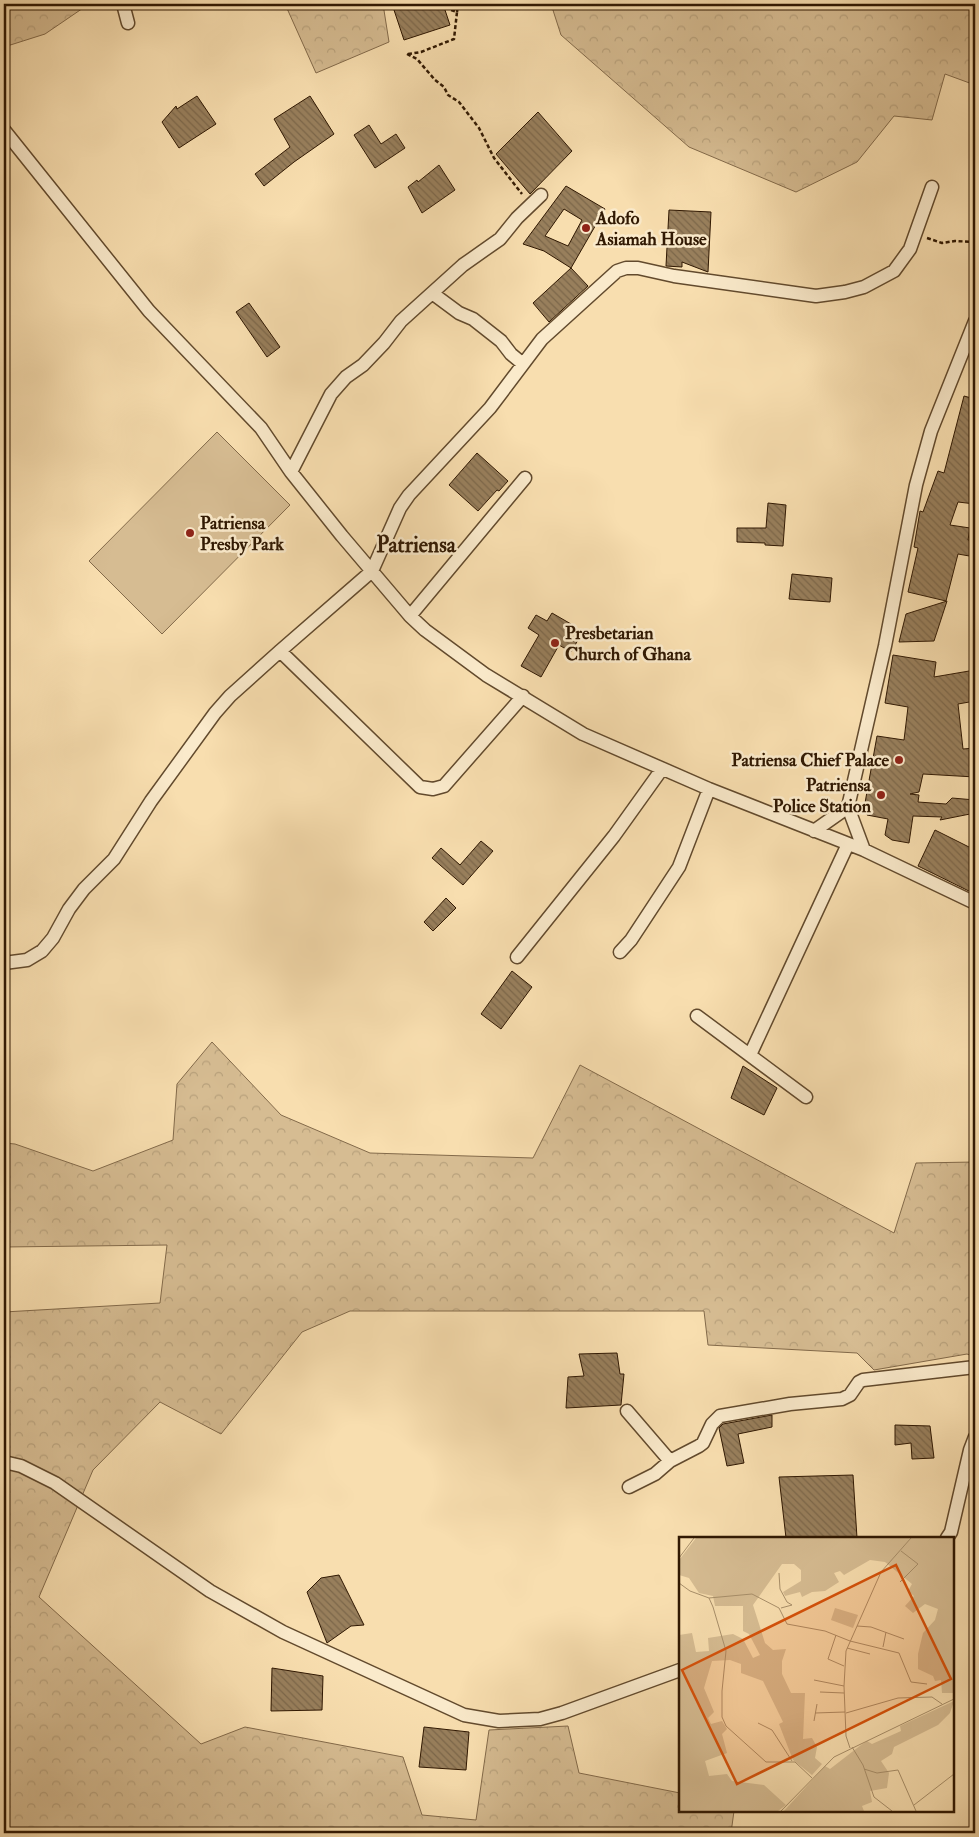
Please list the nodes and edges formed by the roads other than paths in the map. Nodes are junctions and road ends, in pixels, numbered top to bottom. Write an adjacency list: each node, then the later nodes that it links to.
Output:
1 (123, 4): 2 (street)
2 (128, 23)
3 (4, 130): 9 (street)
4 (932, 187): 8 (street)
5 (541, 195): 6 (street)
6 (432, 293): 8 (street); 9 (street)
7 (975, 321): 17 (street)
8 (523, 364): 11 (street)
9 (291, 472): 11 (street)
10 (525, 478): 12 (street)
11 (372, 571): 12 (street); 13 (street)
12 (410, 616): 14 (street)
13 (280, 651): 14 (street); 24 (street)
14 (522, 696): 15 (street)
15 (662, 769): 16 (street); 23 (street)
16 (709, 789): 18 (street); 22 (street)
17 (848, 807): 18 (street); 20 (street)
18 (814, 831): 19 (street)
19 (848, 844): 20 (street); 26 (street)
20 (864, 850): 21 (street)
21 (975, 904)
22 (620, 952)
23 (518, 957)
24 (4, 963)
25 (697, 1016): 26 (street)
26 (750, 1055): 27 (street)
27 (806, 1097)
28 (975, 1367): 31 (street)
29 (627, 1411): 31 (street)
30 (975, 1437): 34 (street)
31 (670, 1461): 33 (street)
32 (4, 1462): 35 (street)
33 (629, 1487)
34 (948, 1537)
35 (679, 1670)

